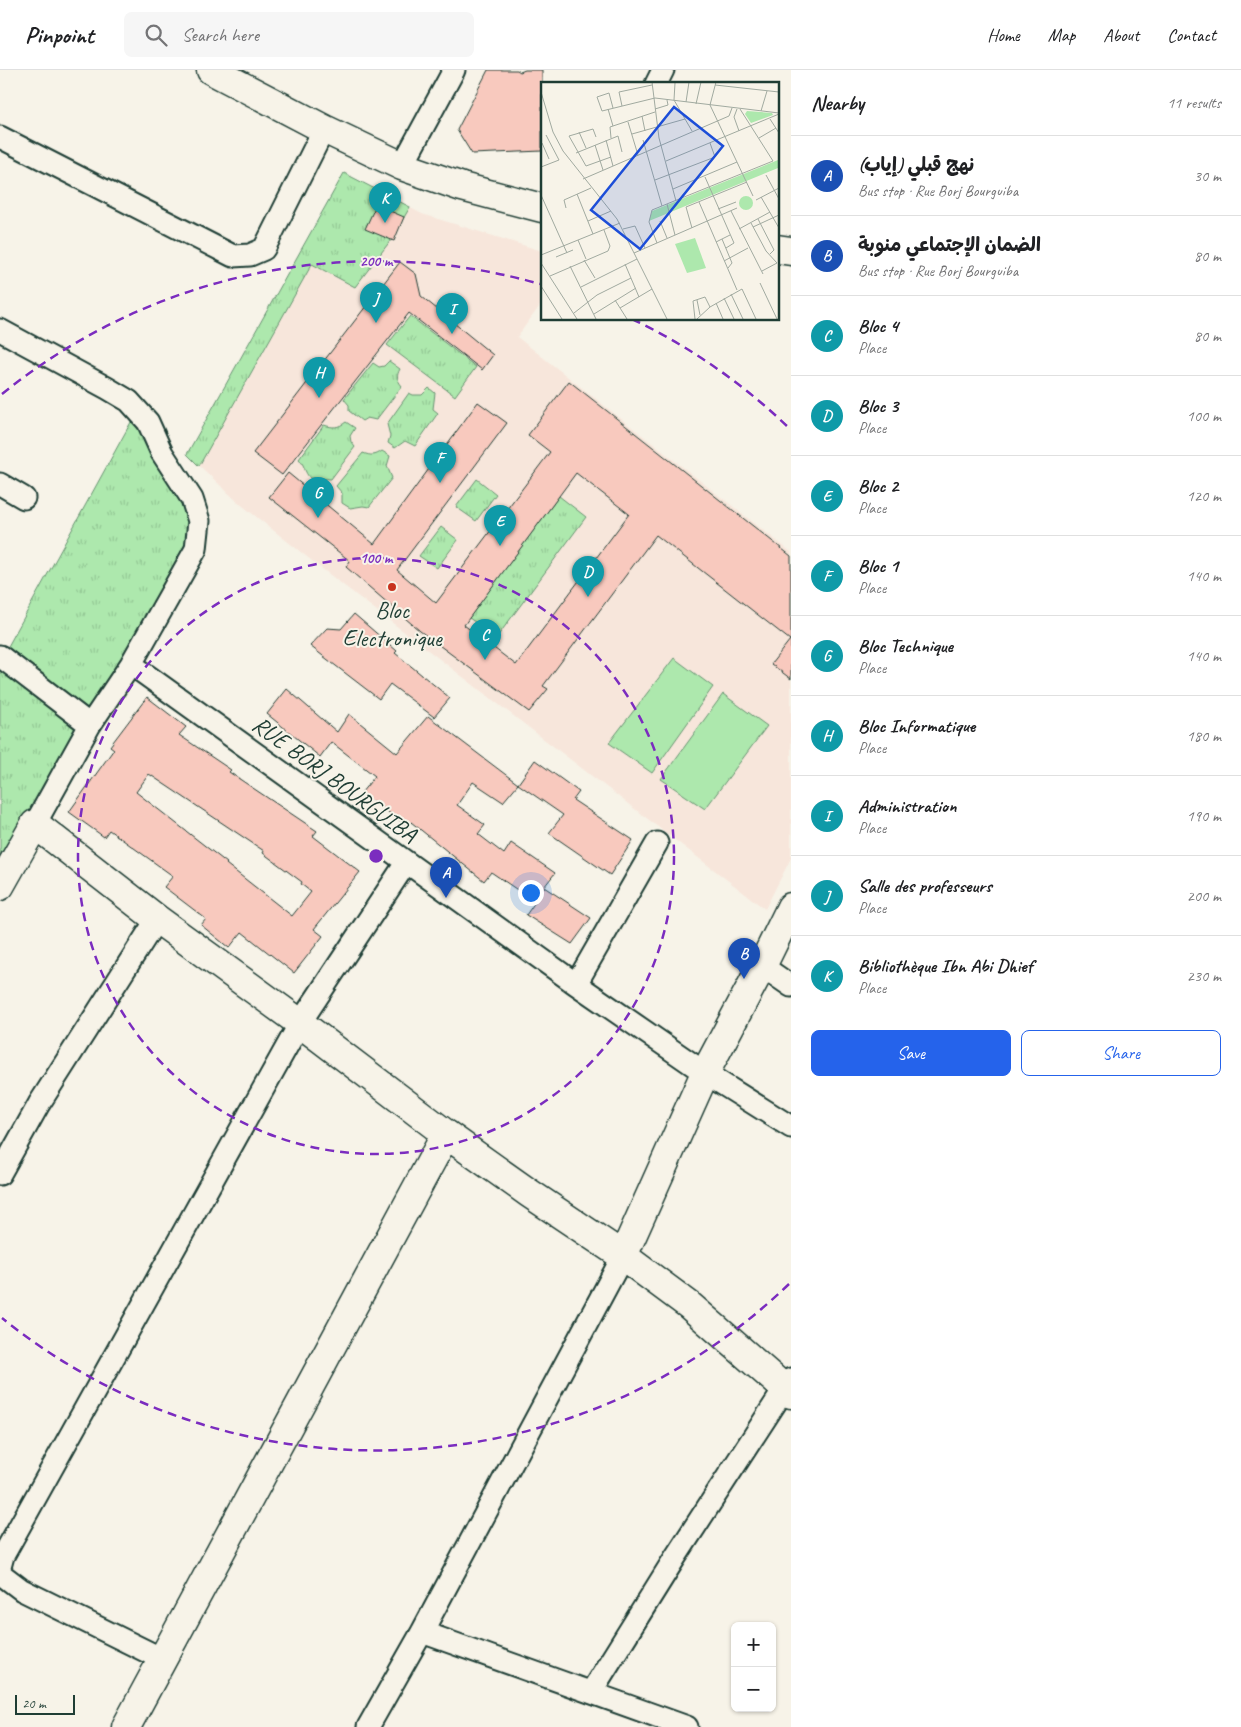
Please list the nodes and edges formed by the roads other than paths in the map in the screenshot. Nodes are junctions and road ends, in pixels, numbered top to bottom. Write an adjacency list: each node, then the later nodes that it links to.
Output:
1 (211, 70): 5 (street)
2 (454, 70): 7 (street)
3 (663, 70): 4 (street)
4 (657, 82)
5 (324, 129): 6 (street); 7 (street)
6 (0, 137)
7 (402, 166): 8 (street)
8 (541, 208)
9 (778, 249): 10 (street)
10 (791, 251)
11 (0, 330): 15 (street)
12 (0, 484): 13 (street)
13 (24, 498)
14 (0, 656): 16 (street)
15 (131, 664): 16 (street); 19 (street, RUE BORJ BOURGUIBA)
16 (90, 725): 17 (street)
17 (35, 824): 20 (street); 22 (street)
18 (657, 843): 24 (street)
19 (406, 863): 24 (street, RUE BORJ BOURGUIBA); 26 (street)
20 (0, 886)
21 (791, 907): 23 (street)
22 (157, 919): 26 (street); 30 (street)
23 (762, 966): 25 (street); 27 (street)
24 (576, 984): 27 (street, RUE BORJ BOURGUIBA)
25 (791, 986)
26 (300, 1023): 29 (street); 33 (street)
27 (705, 1074): 28 (street, RUE BORJ BOURGUIBA); 31 (street)
28 (791, 1127)
29 (446, 1134): 31 (street); 35 (street)
30 (0, 1174)
31 (622, 1256): 32 (street); 34 (street)
32 (789, 1387): 36 (street)
33 (0, 1567): 35 (street)
34 (422, 1632): 36 (street); 38 (street)
35 (162, 1658): 37 (street)
36 (591, 1692): 39 (street)
37 (126, 1727)
38 (368, 1727)
39 (688, 1727)

